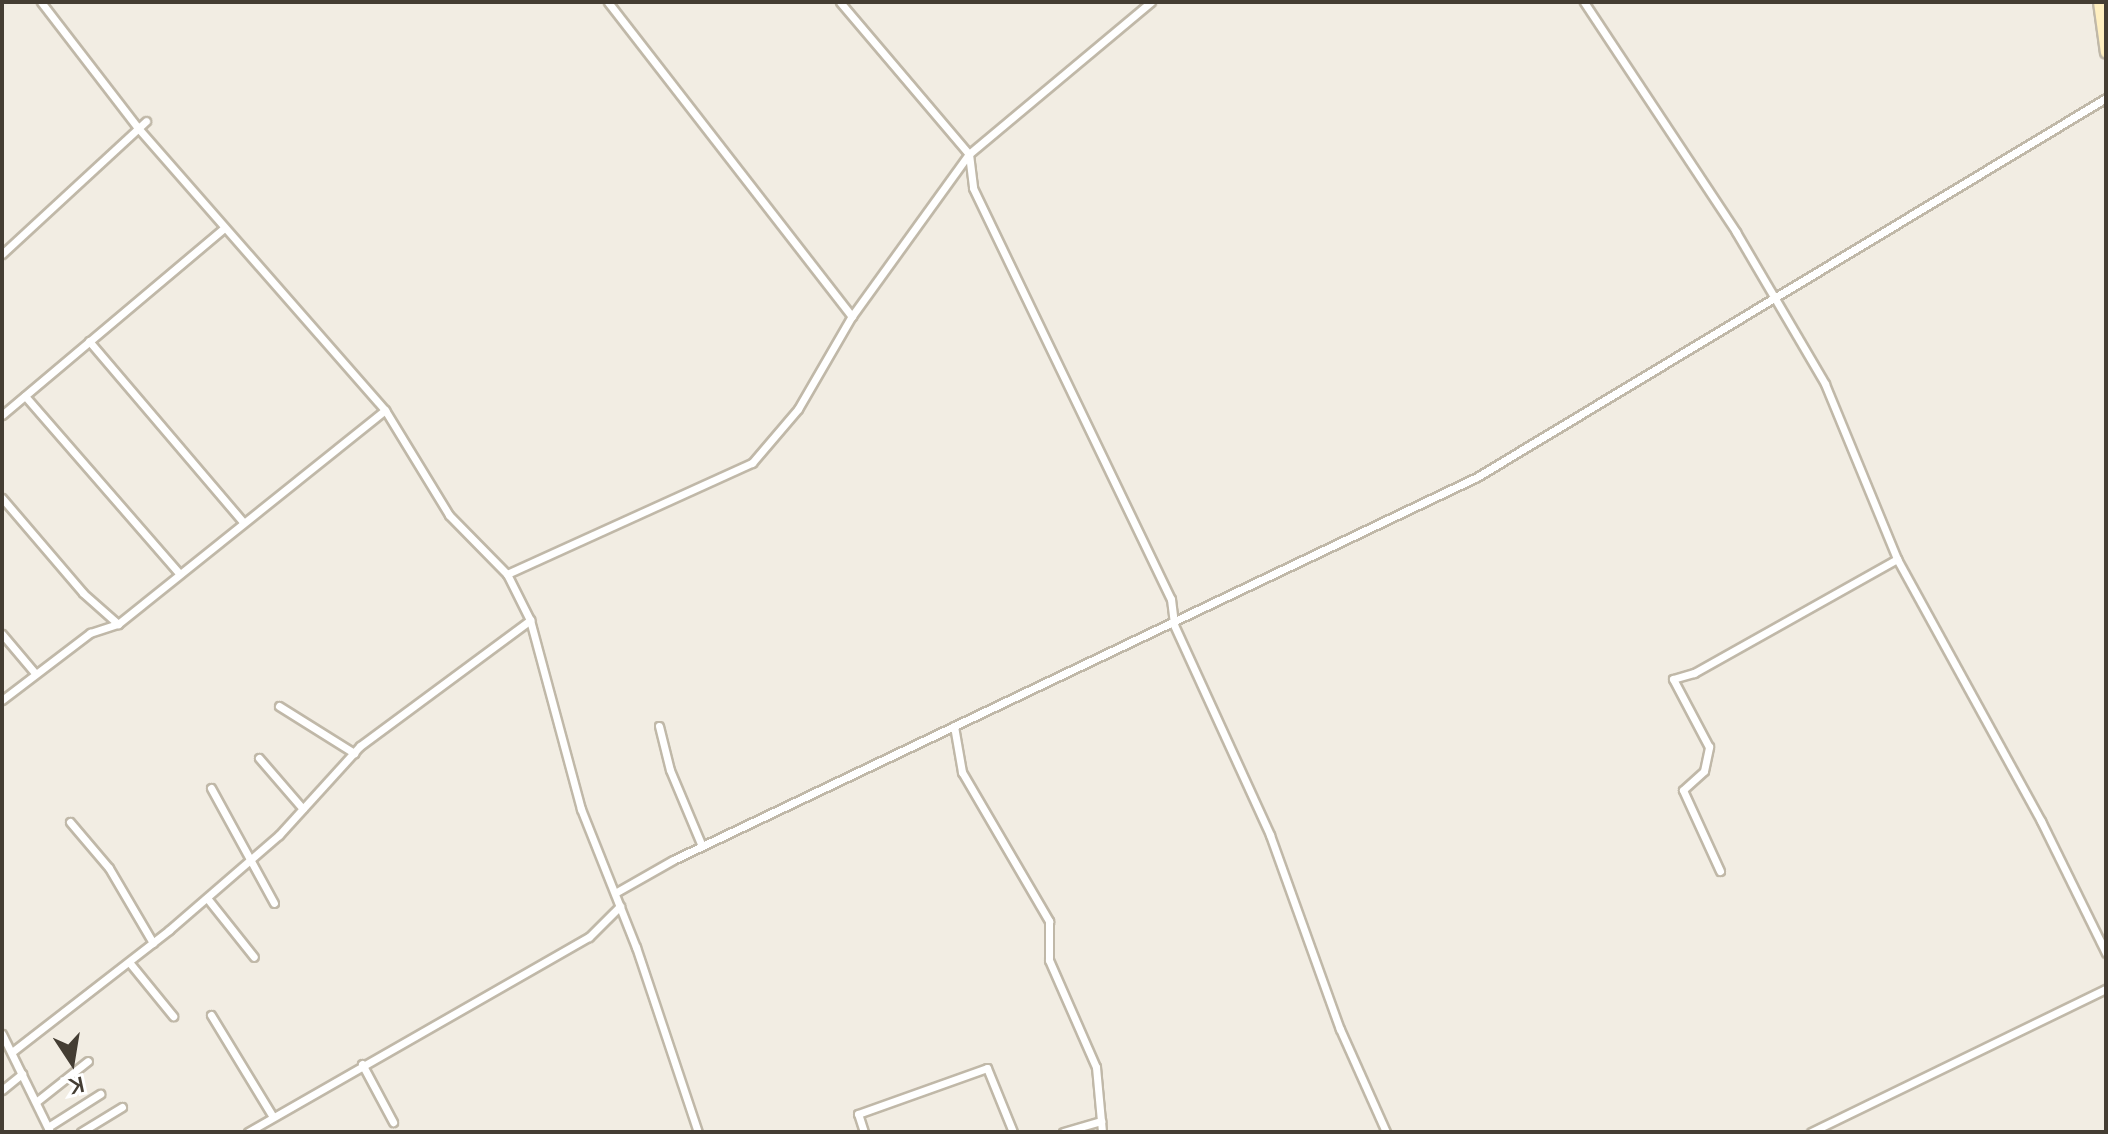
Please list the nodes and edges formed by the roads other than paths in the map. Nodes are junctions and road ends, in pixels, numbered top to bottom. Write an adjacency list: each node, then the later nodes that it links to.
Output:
1 (41, 2): 11 (street)
2 (608, 2): 16 (street)
3 (840, 2): 12 (street)
4 (1151, 2): 12 (street)
5 (1584, 2): 15 (street)
6 (2099, 2): 7 (street)
7 (2104, 27): 8 (street)
8 (2106, 53)
9 (2106, 98): 15 (street)
10 (146, 121): 11 (street)
11 (138, 128): 13 (street); 14 (street)
12 (969, 154): 16 (street); 28 (street)
13 (224, 228): 17 (street); 19 (street)
14 (2, 254)
15 (1776, 298): 23 (street); 28 (street)
16 (852, 316): 25 (street)
17 (89, 341): 18 (street); 22 (street)
18 (25, 396): 20 (street); 24 (street)
19 (385, 410): 22 (street); 25 (street)
20 (2, 415)
21 (2, 498): 27 (street)
22 (243, 522): 24 (street)
23 (1897, 559): 42 (street); 48 (street)
24 (179, 573): 27 (street)
25 (507, 574): 26 (street)
26 (530, 620): 35 (street); 43 (street)
27 (118, 624): 30 (street)
28 (1174, 625): 34 (street); 77 (street)
29 (2, 634): 30 (street)
30 (35, 673): 31 (street)
31 (2, 700)
32 (279, 706): 35 (street)
33 (659, 726): 40 (street)
34 (954, 726): 40 (street); 66 (street)
35 (354, 753): 38 (street)
36 (259, 758): 38 (street)
37 (211, 788): 41 (street)
38 (303, 809): 41 (street)
39 (70, 822): 49 (street)
40 (702, 846): 43 (street)
41 (253, 858): 44 (street); 45 (street)
42 (1720, 871)
43 (615, 893): 46 (street)
44 (207, 898): 49 (street); 51 (street)
45 (274, 903)
46 (620, 906): 59 (street); 68 (street)
47 (2106, 926): 48 (street)
48 (2097, 934): 50 (street)
49 (153, 943): 52 (street)
50 (2106, 953)
51 (254, 957)
52 (129, 962): 55 (street); 57 (street)
53 (2106, 989): 78 (street)
54 (211, 1015): 65 (street)
55 (173, 1016)
56 (2, 1034): 57 (street)
57 (12, 1052): 60 (street)
58 (88, 1061): 63 (street)
59 (362, 1064): 65 (street); 67 (street)
60 (22, 1074): 61 (street); 63 (street)
61 (2, 1090)
62 (100, 1094): 69 (street)
63 (36, 1102): 69 (street)
64 (122, 1107): 70 (street)
65 (273, 1117): 71 (street)
66 (1101, 1121): 75 (street); 76 (street)
67 (393, 1122)
68 (697, 1129): 72 (street)
69 (49, 1130)
70 (81, 1132)
71 (248, 1132)
72 (686, 1132)
73 (864, 1132): 74 (street)
74 (1013, 1132)
75 (1063, 1132)
76 (1102, 1132)
77 (1386, 1132)
78 (1811, 1132)

